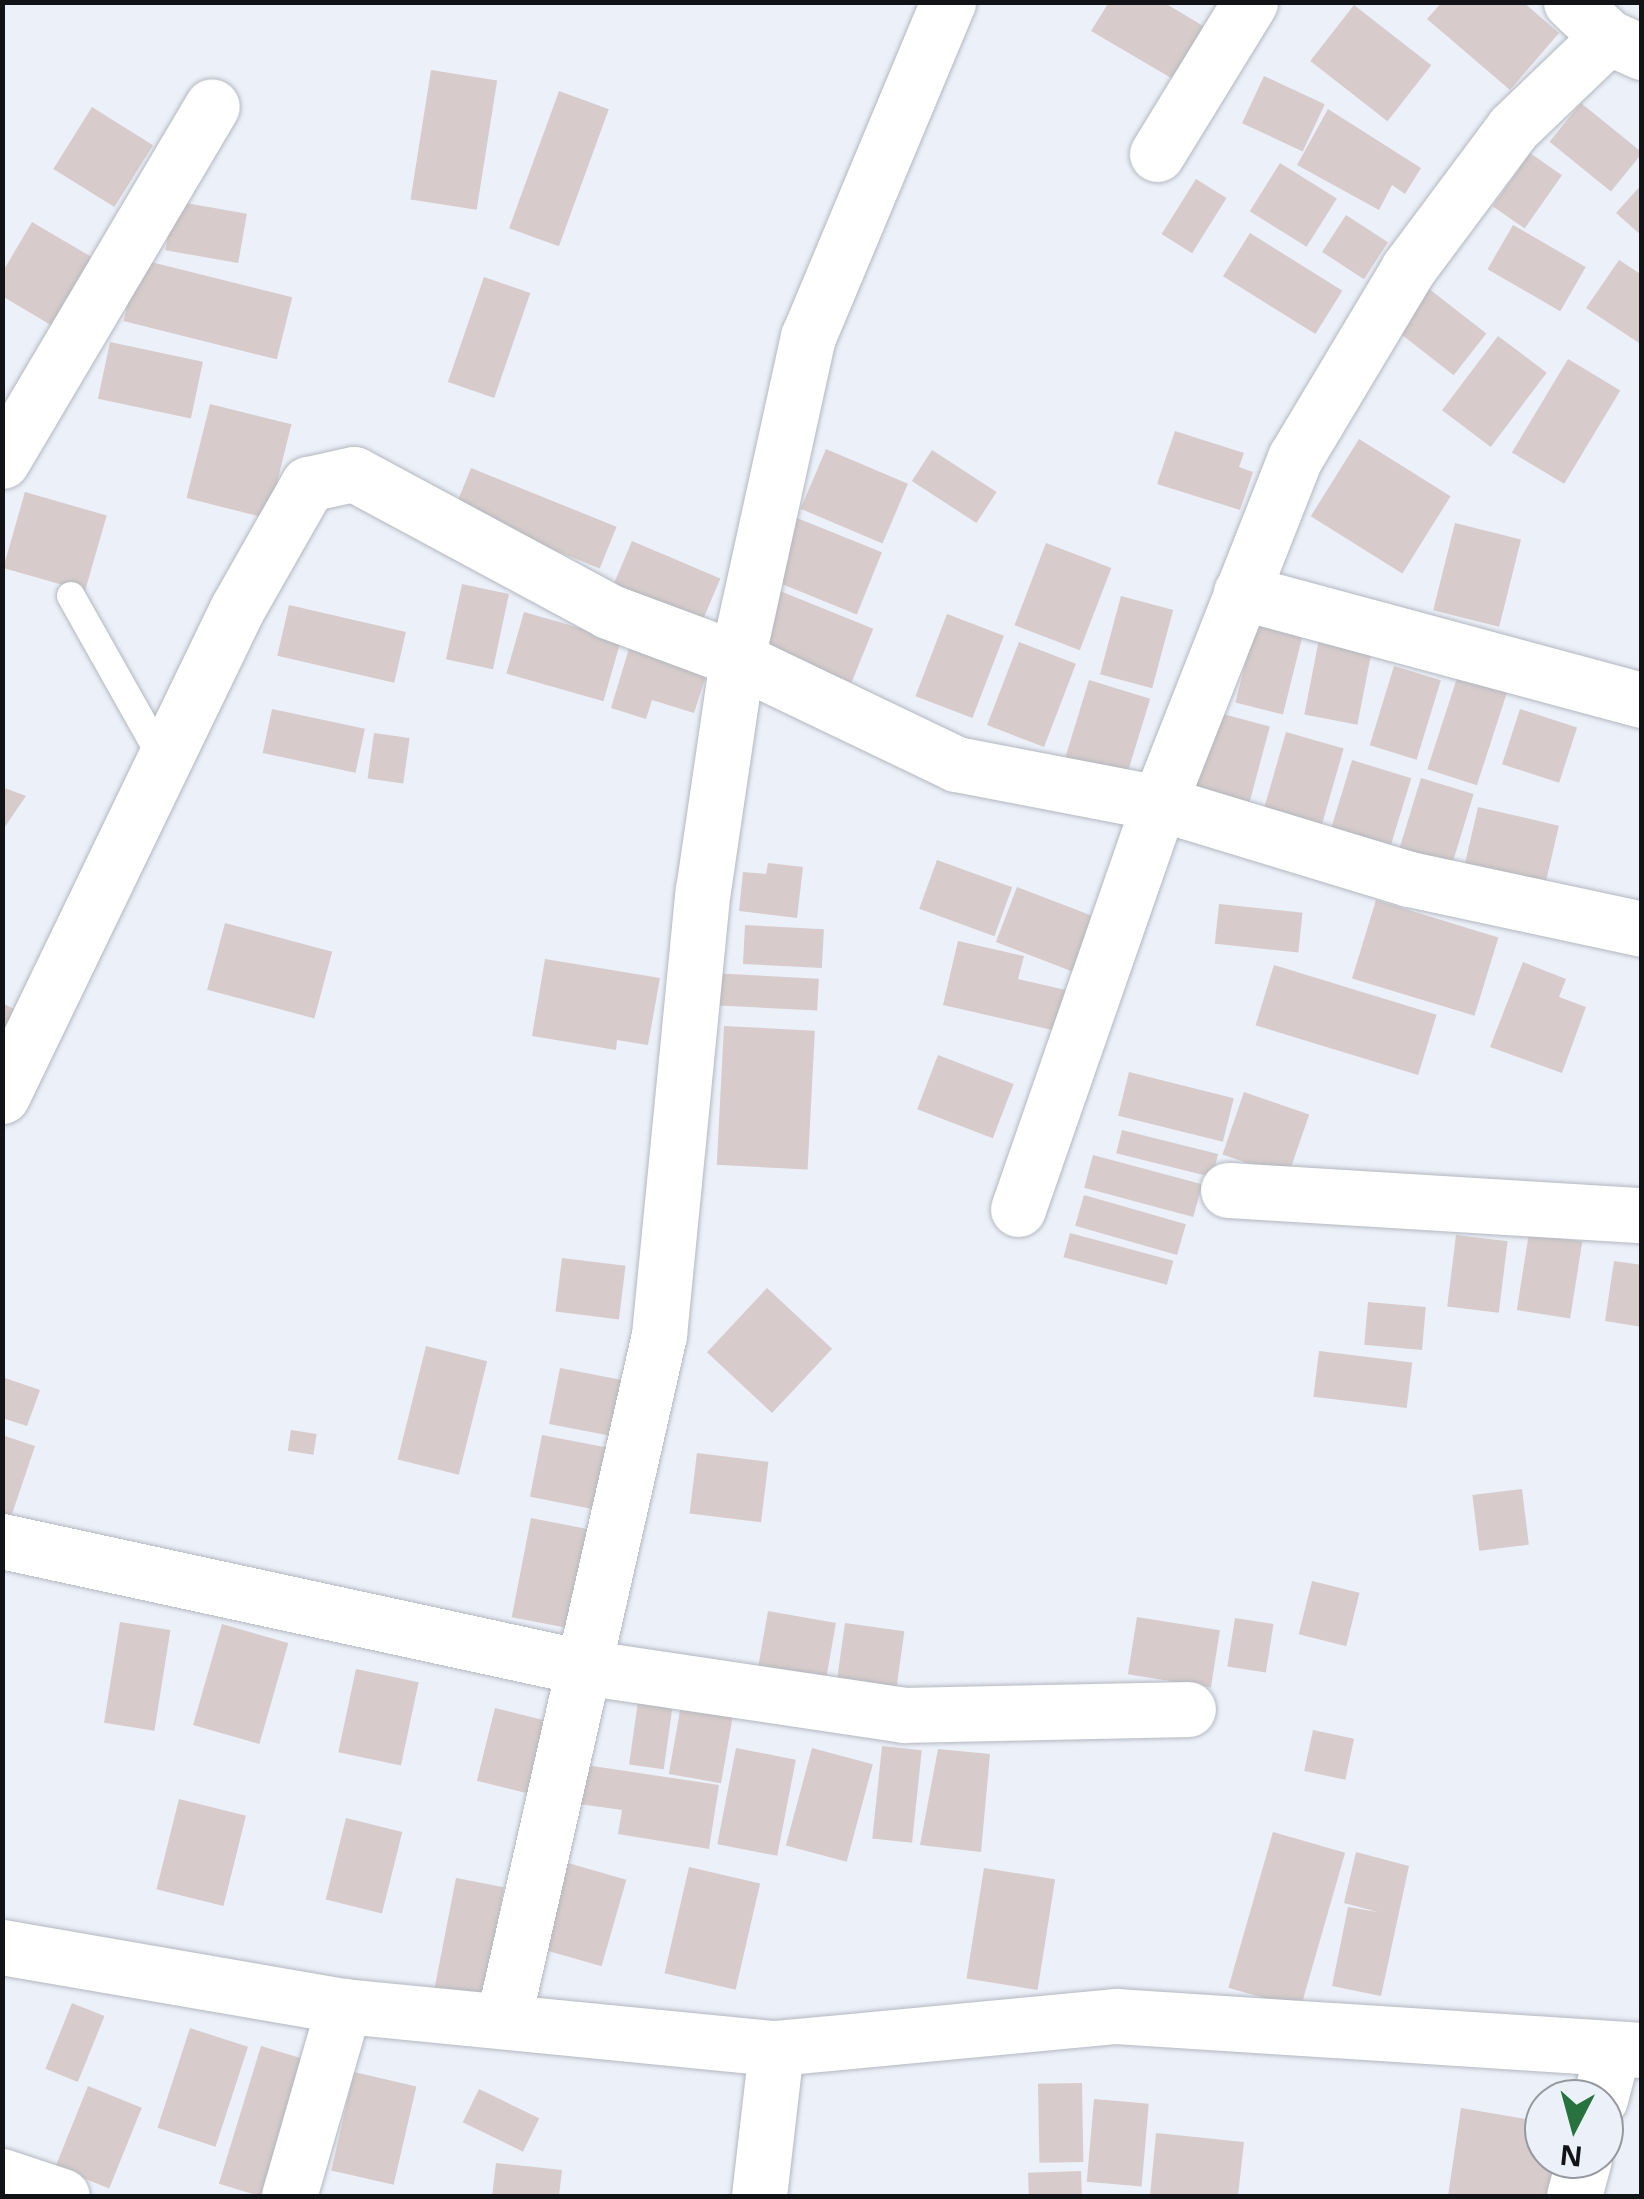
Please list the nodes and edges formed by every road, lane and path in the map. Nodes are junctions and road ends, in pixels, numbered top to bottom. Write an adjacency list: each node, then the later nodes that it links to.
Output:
1 (948, 2): 9 (street)
2 (1250, 2): 5 (street)
3 (1607, 31): 7 (street)
4 (212, 106): 6 (street)
5 (1157, 154)
6 (2, 460)
7 (1241, 592): 10 (street); 12 (street)
8 (72, 596): 11 (lane)
9 (737, 659): 11 (street); 12 (street); 19 (street)
10 (1642, 700)
11 (161, 756): 14 (street)
12 (1159, 802): 13 (street); 16 (street)
13 (1642, 929)
14 (2, 1096)
15 (1228, 1190): 17 (street)
16 (1018, 1210)
17 (1642, 1215)
18 (2, 1541): 19 (street)
19 (578, 1666): 20 (street); 23 (street)
20 (1188, 1709)
21 (2, 1948): 22 (street)
22 (344, 2006): 23 (street); 26 (street)
23 (503, 2021): 24 (street)
24 (776, 2048): 25 (street); 27 (street)
25 (1618, 2066)
26 (289, 2196)
27 (758, 2196)

